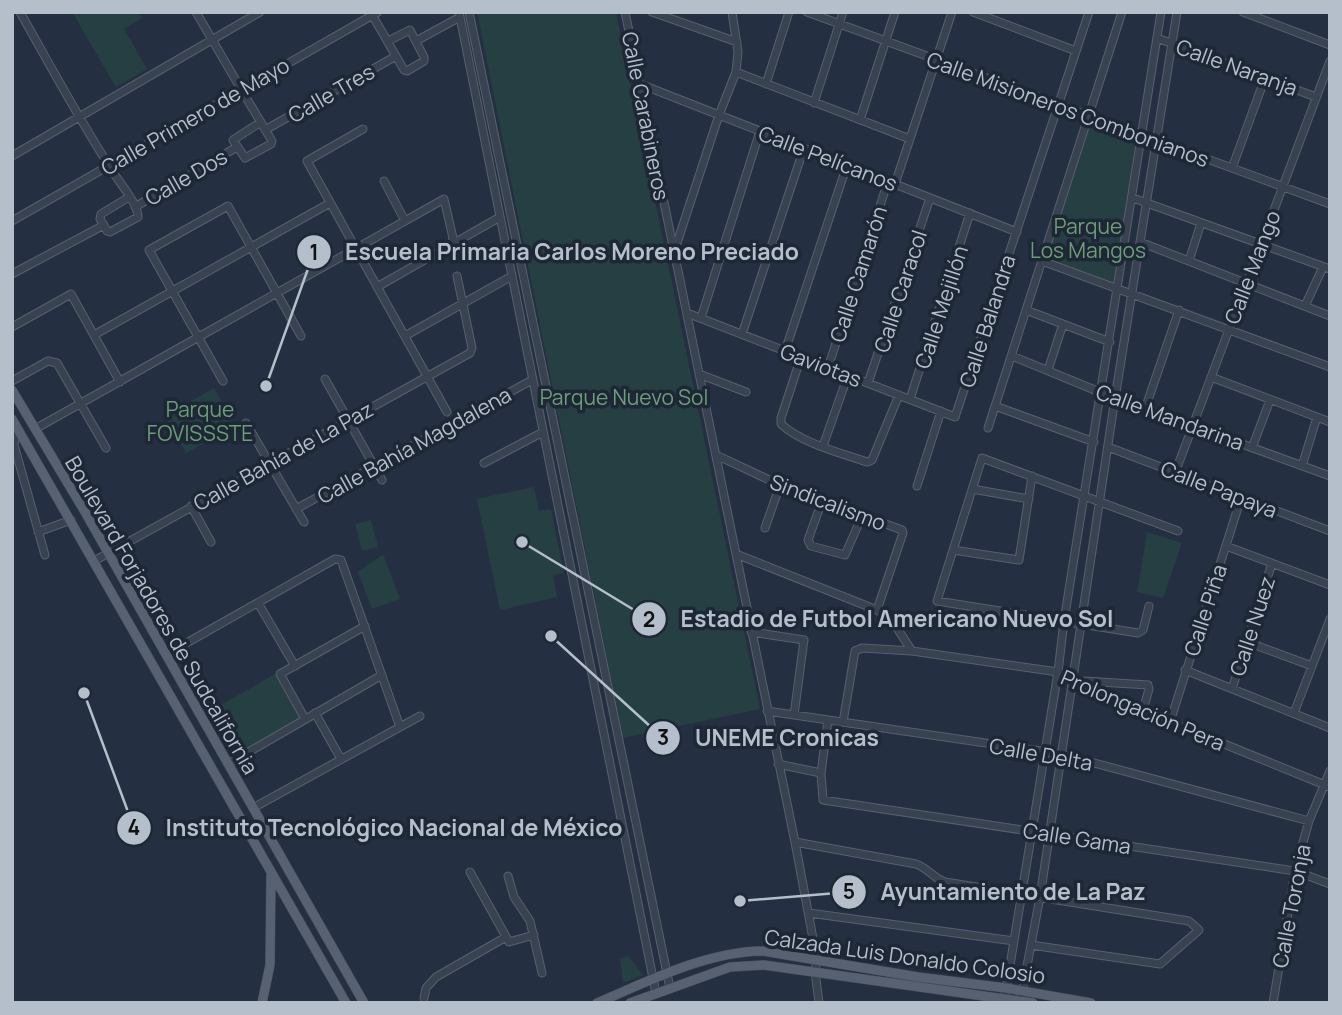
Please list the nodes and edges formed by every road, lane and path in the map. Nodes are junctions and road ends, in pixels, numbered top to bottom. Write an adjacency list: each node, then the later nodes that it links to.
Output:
1 (20, 12): 45 (street)
2 (196, 12): 23 (street)
3 (260, 12): 23 (street)
4 (469, 12): 64 (street)
5 (625, 12): 38 (street, Calle Carabineros)
6 (652, 12): 26 (street)
7 (732, 12): 26 (street)
8 (789, 12): 39 (street)
9 (807, 12): 21 (street, Calle Misioneros Combonianos)
10 (843, 12): 21 (street)
11 (895, 12): 27 (street)
12 (952, 12): 32 (street, Calle Camarón)
13 (973, 12): 30 (street)
14 (1089, 12): 30 (street, Calle Balandra)
15 (1122, 12): 46 (street)
16 (1161, 12): 22 (street)
17 (1243, 12): 29 (street)
18 (374, 13): 24 (street); 40 (street, Calle Primero de Mayo)
19 (1175, 13): 28 (street)
20 (459, 15): 25 (street); 65 (street)
21 (839, 25): 27 (street, Calle Misioneros Combonianos); 42 (street)
22 (1157, 38): 28 (street, Calle Naranja); 35 (street)
23 (212, 40): 40 (street); 45 (street)
24 (388, 41): 25 (street); 31 (street)
25 (416, 41): 31 (street)
26 (737, 42): 34 (street)
27 (886, 42): 32 (street, Calle Misioneros Combonianos); 47 (street)
28 (1172, 43): 36 (street); 37 (street, Calle Naranja)
29 (1330, 45)
30 (1076, 51): 43 (street, Calle Balandra)
31 (396, 56): 50 (street, Calle Tres)
32 (936, 61): 43 (street, Calle Misioneros Combonianos); 53 (street, Calle Camarón)
33 (1330, 61): 41 (street, Calle Mango)
34 (736, 72): 39 (street); 44 (street)
35 (1151, 73): 36 (street); 52 (street)
36 (1167, 75): 54 (street)
37 (1265, 78): 41 (street, Calle Naranja); 60 (street)
38 (640, 84): 44 (street, Calle Pelícanos); 85 (street, Calle Carabineros)
39 (766, 84): 42 (street)
40 (242, 90): 48 (street); 59 (street, Calle Primero de Mayo)
41 (1316, 97): 63 (street, Calle Mango)
42 (814, 103): 47 (street)
43 (1058, 106): 46 (street, Calle Misioneros Combonianos); 79 (street, Calle Balandra)
44 (719, 115): 51 (street, Calle Pelícanos); 85 (street)
45 (79, 116): 57 (street); 59 (street)
46 (1088, 116): 52 (street, Calle Misioneros Combonianos); 86 (street)
47 (860, 120): 53 (street)
48 (261, 122): 50 (street); 55 (street)
49 (363, 129): 70 (street)
50 (265, 130): 55 (street)
51 (761, 131): 56 (street, Calle Pelícanos); 104 (street)
52 (1141, 136): 54 (street, Calle Misioneros Combonianos); 68 (street)
53 (910, 139): 62 (street, Calle Camarón)
54 (1156, 142): 60 (street, Calle Misioneros Combonianos); 69 (street)
55 (237, 147): 72 (street, Calle Dos)
56 (804, 148): 58 (street, Calle Pelícanos); 108 (street)
57 (12, 156)
58 (847, 165): 62 (street, Calle Pelícanos); 114 (street)
59 (109, 166): 66 (street); 76 (street, Calle Primero de Mayo)
60 (1232, 168): 63 (street, Calle Misioneros Combonianos)
61 (383, 181): 75 (street)
62 (891, 182): 67 (street, Calle Pelícanos); 118 (street, Calle Camarón)
63 (1283, 187): 71 (street, Calle Misioneros Combonianos); 82 (street, Calle Mango)
64 (506, 194): 65 (street); 165 (street)
65 (496, 196): 74 (street)
66 (129, 197): 72 (street); 78 (street)
67 (930, 198): 73 (street, Calle Pelícanos); 129 (street, Calle Caracol)
68 (1133, 198): 69 (street); 94 (street)
69 (1145, 202): 77 (street); 80 (street)
70 (330, 203): 83 (street); 84 (street)
71 (1330, 204)
72 (135, 207): 78 (street, Calle Dos)
73 (970, 214): 79 (street, Calle Pelícanos); 135 (street, Calle Mejillón)
74 (500, 217): 81 (street); 91 (street)
75 (405, 220): 81 (street); 84 (street)
76 (12, 221)
77 (1201, 223): 82 (street); 87 (street)
78 (104, 225): 89 (street)
79 (1017, 232): 142 (street, Calle Balandra)
80 (1140, 242): 87 (street); 97 (street)
81 (451, 244): 93 (street)
82 (1261, 244): 88 (street); 92 (street, Calle Mango)
83 (251, 247): 95 (street); 95 (street); 96 (street)
84 (356, 248): 93 (street); 96 (street)
85 (674, 252): 102 (street, Calle Carabineros)
86 (1042, 261): 94 (street); 100 (street)
87 (1189, 261): 92 (street)
88 (1326, 268): 99 (street)
89 (12, 274)
90 (457, 276): 98 (street)
91 (512, 276): 98 (street); 125 (street)
92 (1246, 283): 99 (street); 107 (street, Calle Mango)
93 (377, 287): 111 (street)
94 (1119, 289): 97 (street); 113 (street)
95 (173, 292): 109 (street); 112 (street)
96 (277, 293): 110 (street); 112 (street)
97 (1131, 294): 101 (street); 134 (street)
98 (463, 303): 111 (street); 121 (street, Calle Bahía de La Paz)
99 (1306, 306): 103 (street)
100 (1026, 310): 105 (street); 115 (street)
101 (1178, 310): 107 (street); 139 (street)
102 (687, 313): 104 (street, Gaviotas); 120 (street, Calle Carabineros)
103 (1330, 316)
104 (701, 318): 108 (street, Gaviotas)
105 (1063, 324): 113 (street); 119 (street)
106 (12, 327): 109 (street)
107 (1229, 329): 117 (street); 123 (street, Calle Mango)
108 (742, 334): 114 (street, Gaviotas)
109 (94, 335): 128 (street)
110 (301, 336)
111 (405, 336): 121 (street)
112 (198, 337): 127 (street); 128 (street)
113 (1110, 342): 132 (street)
114 (785, 351): 116 (street, Gaviotas)
115 (1012, 356): 119 (street, Calle Mandarina); 138 (street)
116 (801, 357): 118 (street, Gaviotas); 153 (street)
117 (1330, 367)
118 (828, 368): 122 (street, Gaviotas)
119 (1048, 370): 132 (street, Calle Mandarina)
120 (699, 374): 131 (street); 157 (street, Calle Carabineros)
121 (427, 375): 141 (street); 144 (street, Calle Bahía de La Paz)
122 (848, 376): 129 (street, Gaviotas); 153 (street)
123 (1211, 377): 136 (street); 148 (street, Calle Mango)
124 (325, 379): 144 (street)
125 (532, 380): 151 (street); 161 (street, Calle Bahía Magdalena)
126 (12, 381): 137 (street)
127 (223, 381)
128 (120, 382): 137 (street)
129 (869, 383): 133 (street, Gaviotas)
130 (12, 390): 150 (main road, Boulevard Forjadores de Sudcalifornia)
131 (747, 392)
132 (1102, 393): 134 (street, Calle Mandarina); 152 (street)
133 (899, 395): 135 (street, Gaviotas); 153 (street)
134 (1115, 398): 139 (street, Calle Mandarina); 155 (street)
135 (910, 400): 140 (street, Gaviotas)
136 (1270, 400): 143 (street); 156 (street)
137 (80, 404): 150 (street); 154 (street)
138 (995, 406): 149 (street); 152 (street)
139 (1145, 409): 148 (street, Calle Mandarina)
140 (941, 411): 142 (street, Gaviotas); 169 (street)
141 (447, 412)
142 (955, 417)
143 (1317, 417): 146 (street); 160 (street)
144 (348, 419): 158 (street, Calle Bahía de La Paz); 161 (street)
145 (14, 422): 179 (main road, Boulevard Forjadores de Sudcalifornia); 184 (street)
146 (1330, 422)
147 (246, 423): 158 (street)
148 (1193, 426): 156 (street, Calle Mandarina); 162 (street, Calle Mango)
149 (988, 428)
150 (35, 429): 188 (main road, Boulevard Forjadores de Sudcalifornia)
151 (543, 432): 159 (street); 166 (street)
152 (1094, 442): 171 (street)
153 (822, 446)
154 (106, 447)
155 (1108, 447): 162 (street, Calle Papaya); 175 (street)
156 (1252, 448): 160 (street, Calle Mandarina)
157 (716, 455): 168 (street, Sindicalismo); 189 (street, Calle Carabineros)
158 (269, 463): 176 (street, Calle Bahía de La Paz); 177 (street)
159 (484, 463)
160 (1302, 466): 164 (street, Calle Mandarina)
161 (374, 467): 167 (street); 177 (street, Calle Bahía Magdalena)
162 (1175, 473): 172 (street, Calle Papaya)
163 (1032, 476): 170 (street); 171 (street); 173 (street)
164 (1330, 476)
165 (563, 477): 166 (street); 196 (street)
166 (552, 479): 198 (street)
167 (382, 480)
168 (780, 485): 174 (street, Sindicalismo); 181 (street)
169 (917, 486)
170 (972, 489): 173 (street); 187 (street)
171 (1085, 496): 175 (street); 200 (street)
172 (1241, 498): 183 (street, Calle Papaya); 186 (street, Calle Piña)
173 (1029, 499): 187 (street)
174 (822, 501): 178 (street, Sindicalismo); 178 (street)
175 (1100, 502): 182 (street); 201 (street)
176 (191, 506): 185 (street); 188 (street, Calle Bahía de La Paz)
177 (296, 509): 180 (street)
178 (862, 516): 197 (street, Sindicalismo)
179 (71, 520): 184 (street); 191 (main road, Boulevard Forjadores de Sudcalifornia)
180 (304, 522)
181 (765, 528)
182 (1178, 531)
183 (1330, 531)
184 (38, 532): 190 (street)
185 (211, 542)
186 (1226, 546): 192 (street); 209 (street, Calle Piña)
187 (953, 550): 200 (street)
188 (107, 553): 191 (street, Calle Bahía de La Paz); 231 (main road, Boulevard Forjadores de Sudcalifornia)
189 (736, 554): 197 (street); 203 (street, Calle Carabineros)
190 (45, 555)
191 (94, 561): 239 (main road, Boulevard Forjadores de Sudcalifornia)
192 (1272, 563): 193 (street); 204 (street, Calle Nuez)
193 (1330, 585)
194 (258, 603): 202 (street); 205 (street); 207 (street)
195 (1149, 606): 201 (street)
196 (592, 609): 198 (street); 226 (street)
197 (877, 610): 206 (street)
198 (578, 612): 227 (street)
199 (1330, 619): 208 (street)
200 (1065, 621): 201 (street); 210 (street)
201 (1081, 624): 212 (street)
202 (365, 626): 207 (street); 211 (street)
203 (751, 632): 215 (street, Calle Carabineros); 218 (street)
204 (1247, 642): 208 (street); 213 (street, Calle Nuez)
205 (183, 645)
206 (912, 651): 210 (street, Prolongación Pera); 222 (street, Prolongación Pera)
207 (295, 666): 220 (street)
208 (1311, 666): 217 (street)
209 (1185, 670): 213 (street); 223 (street, Calle Piña)
210 (1058, 672): 212 (street, Prolongación Pera); 228 (street)
211 (382, 675): 216 (street); 224 (street)
212 (1075, 679): 214 (street, Prolongación Pera); 214 (street); 229 (street)
213 (1232, 689): 217 (street)
214 (1143, 710): 223 (street, Prolongación Pera)
215 (767, 711): 218 (street, Calle Delta); 232 (street, Calle Carabineros)
216 (315, 713): 220 (street); 230 (street)
217 (1294, 713): 225 (street)
218 (794, 715): 221 (street, Calle Delta)
219 (421, 716): 224 (street)
220 (305, 719): 231 (street)
221 (828, 720): 222 (street, Calle Delta); 234 (street)
222 (843, 722): 228 (street, Calle Delta)
223 (1170, 722): 235 (street, Prolongación Pera)
224 (400, 727): 230 (street)
225 (1330, 727)
226 (620, 746): 227 (street); 236 (street)
227 (606, 749): 237 (street)
228 (1044, 752): 229 (street, Calle Delta); 244 (street)
229 (1061, 754): 243 (street, Calle Delta); 245 (street)
230 (341, 759): 240 (street)
231 (228, 764): 238 (main road, Boulevard Forjadores de Sudcalifornia)
232 (778, 765): 234 (street); 246 (street, Calle Carabineros)
233 (1330, 771): 235 (street, Calle Toronja)
234 (821, 773): 244 (street, Calle Gama)
235 (1327, 786): 243 (street, Calle Toronja)
236 (629, 788): 237 (street); 241 (street)
237 (614, 790): 242 (street)
238 (245, 794): 239 (main road); 240 (main road, Boulevard Forjadores de Sudcalifornia)
239 (231, 802): 251 (main road, Boulevard Forjadores de Sudcalifornia)
240 (253, 808): 263 (main road, Boulevard Forjadores de Sudcalifornia)
241 (635, 818): 242 (street); 247 (street)
242 (621, 821): 248 (street)
243 (1309, 821): 249 (street, Calle Toronja)
244 (1032, 832): 245 (street, Calle Gama); 254 (street)
245 (1048, 834): 249 (street, Calle Gama); 256 (street)
246 (795, 842): 254 (street); 258 (street, Calle Carabineros)
247 (644, 862): 248 (street); 255 (street)
248 (630, 865): 257 (street)
249 (1295, 871): 253 (street, Calle Gama); 284 (street, Calle Toronja)
250 (470, 872): 260 (street)
251 (271, 874): 265 (main road, Boulevard Forjadores de Sudcalifornia); 276 (main road)
252 (508, 876): 259 (street)
253 (1330, 884)
254 (1023, 894): 256 (street); 261 (street)
255 (651, 896): 257 (street); 268 (street)
256 (1040, 897): 262 (street); 262 (street)
257 (636, 898): 269 (street)
258 (809, 913): 261 (street); 264 (street, Calle Carabineros)
259 (534, 934): 260 (street); 267 (street)
260 (506, 937): 273 (street)
261 (1014, 941): 271 (street)
262 (1031, 945): 274 (street)
263 (335, 954): 265 (main road); 278 (main road, Boulevard Forjadores de Sudcalifornia)
264 (817, 960): 266 (street, Calle Carabineros); 268 (main road, Calzada Luis Donaldo Colosio); 271 (main road, Calzada Luis Donaldo Colosio)
265 (322, 962): 277 (main road, Boulevard Forjadores de Sudcalifornia)
266 (815, 971): 270 (main road, Calzada Luis Donaldo Colosio); 275 (main road, Calzada Luis Donaldo Colosio); 281 (street, Calle Carabineros)
267 (542, 973)
268 (667, 975): 269 (main road, Calzada Luis Donaldo Colosio); 270 (street)
269 (653, 980): 272 (street); 279 (main road, Calzada Luis Donaldo Colosio)
270 (670, 988): 272 (main road, Calzada Luis Donaldo Colosio)
271 (1006, 988): 274 (main road, Calzada Luis Donaldo Colosio); 275 (street)
272 (656, 993): 280 (main road, Calzada Luis Donaldo Colosio)
273 (424, 998)
274 (1021, 998): 275 (main road, Calzada Luis Donaldo Colosio); 282 (main road, Calzada Luis Donaldo Colosio); 283 (main road, Calzada Luis Donaldo Colosio)
275 (1004, 1001)
276 (262, 1003)
277 (346, 1003)
278 (364, 1003)
279 (597, 1003)
280 (629, 1003)
281 (819, 1003)
282 (1033, 1003)
283 (1091, 1003)
284 (1273, 1003)

